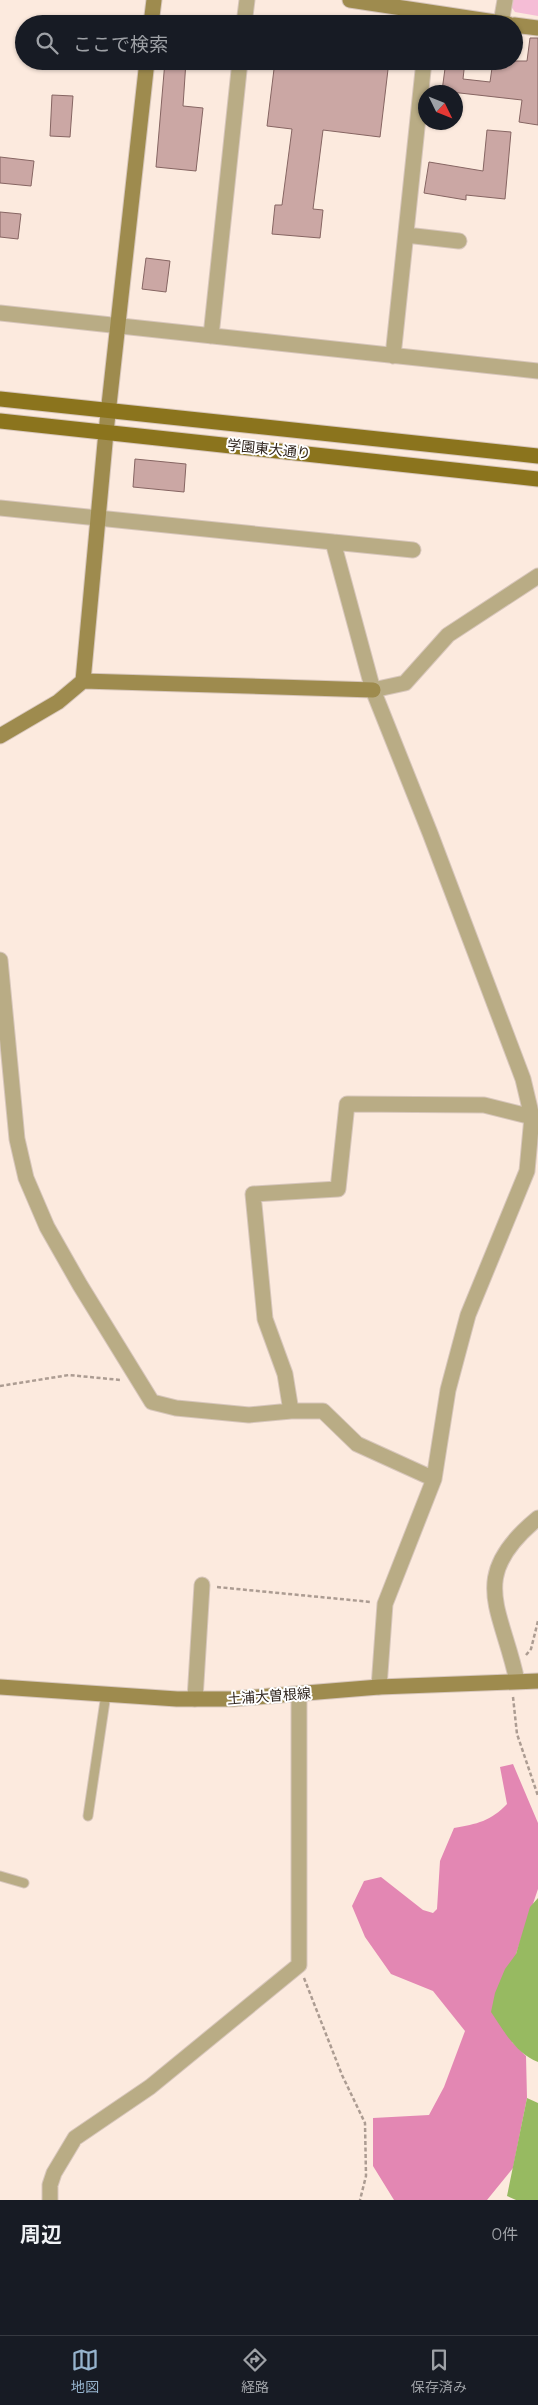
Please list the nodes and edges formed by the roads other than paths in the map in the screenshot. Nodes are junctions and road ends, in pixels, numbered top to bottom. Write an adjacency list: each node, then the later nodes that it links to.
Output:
1 (154, 0): 5 (street)
2 (247, 0): 6 (street)
3 (350, 0): 7 (street)
4 (505, 0): 8 (street)
5 (152, 15)
6 (245, 15)
7 (416, 15)
8 (507, 15)
9 (523, 26): 10 (street)
10 (538, 28)
11 (146, 70): 17 (street)
12 (239, 70): 18 (street)
13 (423, 70): 14 (street)
14 (406, 235): 15 (street); 19 (street)
15 (459, 241)
16 (0, 313): 17 (street)
17 (118, 326): 18 (street); 22 (street)
18 (211, 336): 19 (street)
19 (393, 356): 20 (street)
20 (538, 371)
21 (0, 399): 22 (main road, 学園東大通り)
22 (108, 411): 24 (street); 25 (main road, 学園東大通り)
23 (0, 421): 24 (main road, 学園東大通り)
24 (106, 432): 26 (main road, 学園東大通り); 28 (street)
25 (538, 456)
26 (538, 479)
27 (0, 508): 28 (street)
28 (99, 519): 29 (street); 32 (street)
29 (333, 542): 30 (street); 33 (street)
30 (413, 550)
31 (538, 576): 33 (street)
32 (83, 681): 33 (street); 34 (street)
33 (373, 690): 36 (street)
34 (0, 736)
35 (0, 960): 37 (street)
36 (535, 1117): 37 (street); 38 (street)
37 (291, 1411): 38 (street)
38 (434, 1479): 44 (street)
39 (538, 1518): 41 (street)
40 (202, 1585): 47 (street)
41 (514, 1681): 42 (street, 土浦大曽根線); 44 (street, 土浦大曽根線)
42 (538, 1681)
43 (0, 1687): 45 (street, 土浦大曽根線)
44 (379, 1687): 46 (street, 土浦大曽根線)
45 (106, 1694): 47 (street, 土浦大曽根線); 48 (lane)
46 (299, 1694): 47 (street, 土浦大曽根線); 51 (street)
47 (195, 1699)
48 (88, 1816)
49 (0, 1876): 50 (lane)
50 (24, 1883)
51 (50, 2200)

